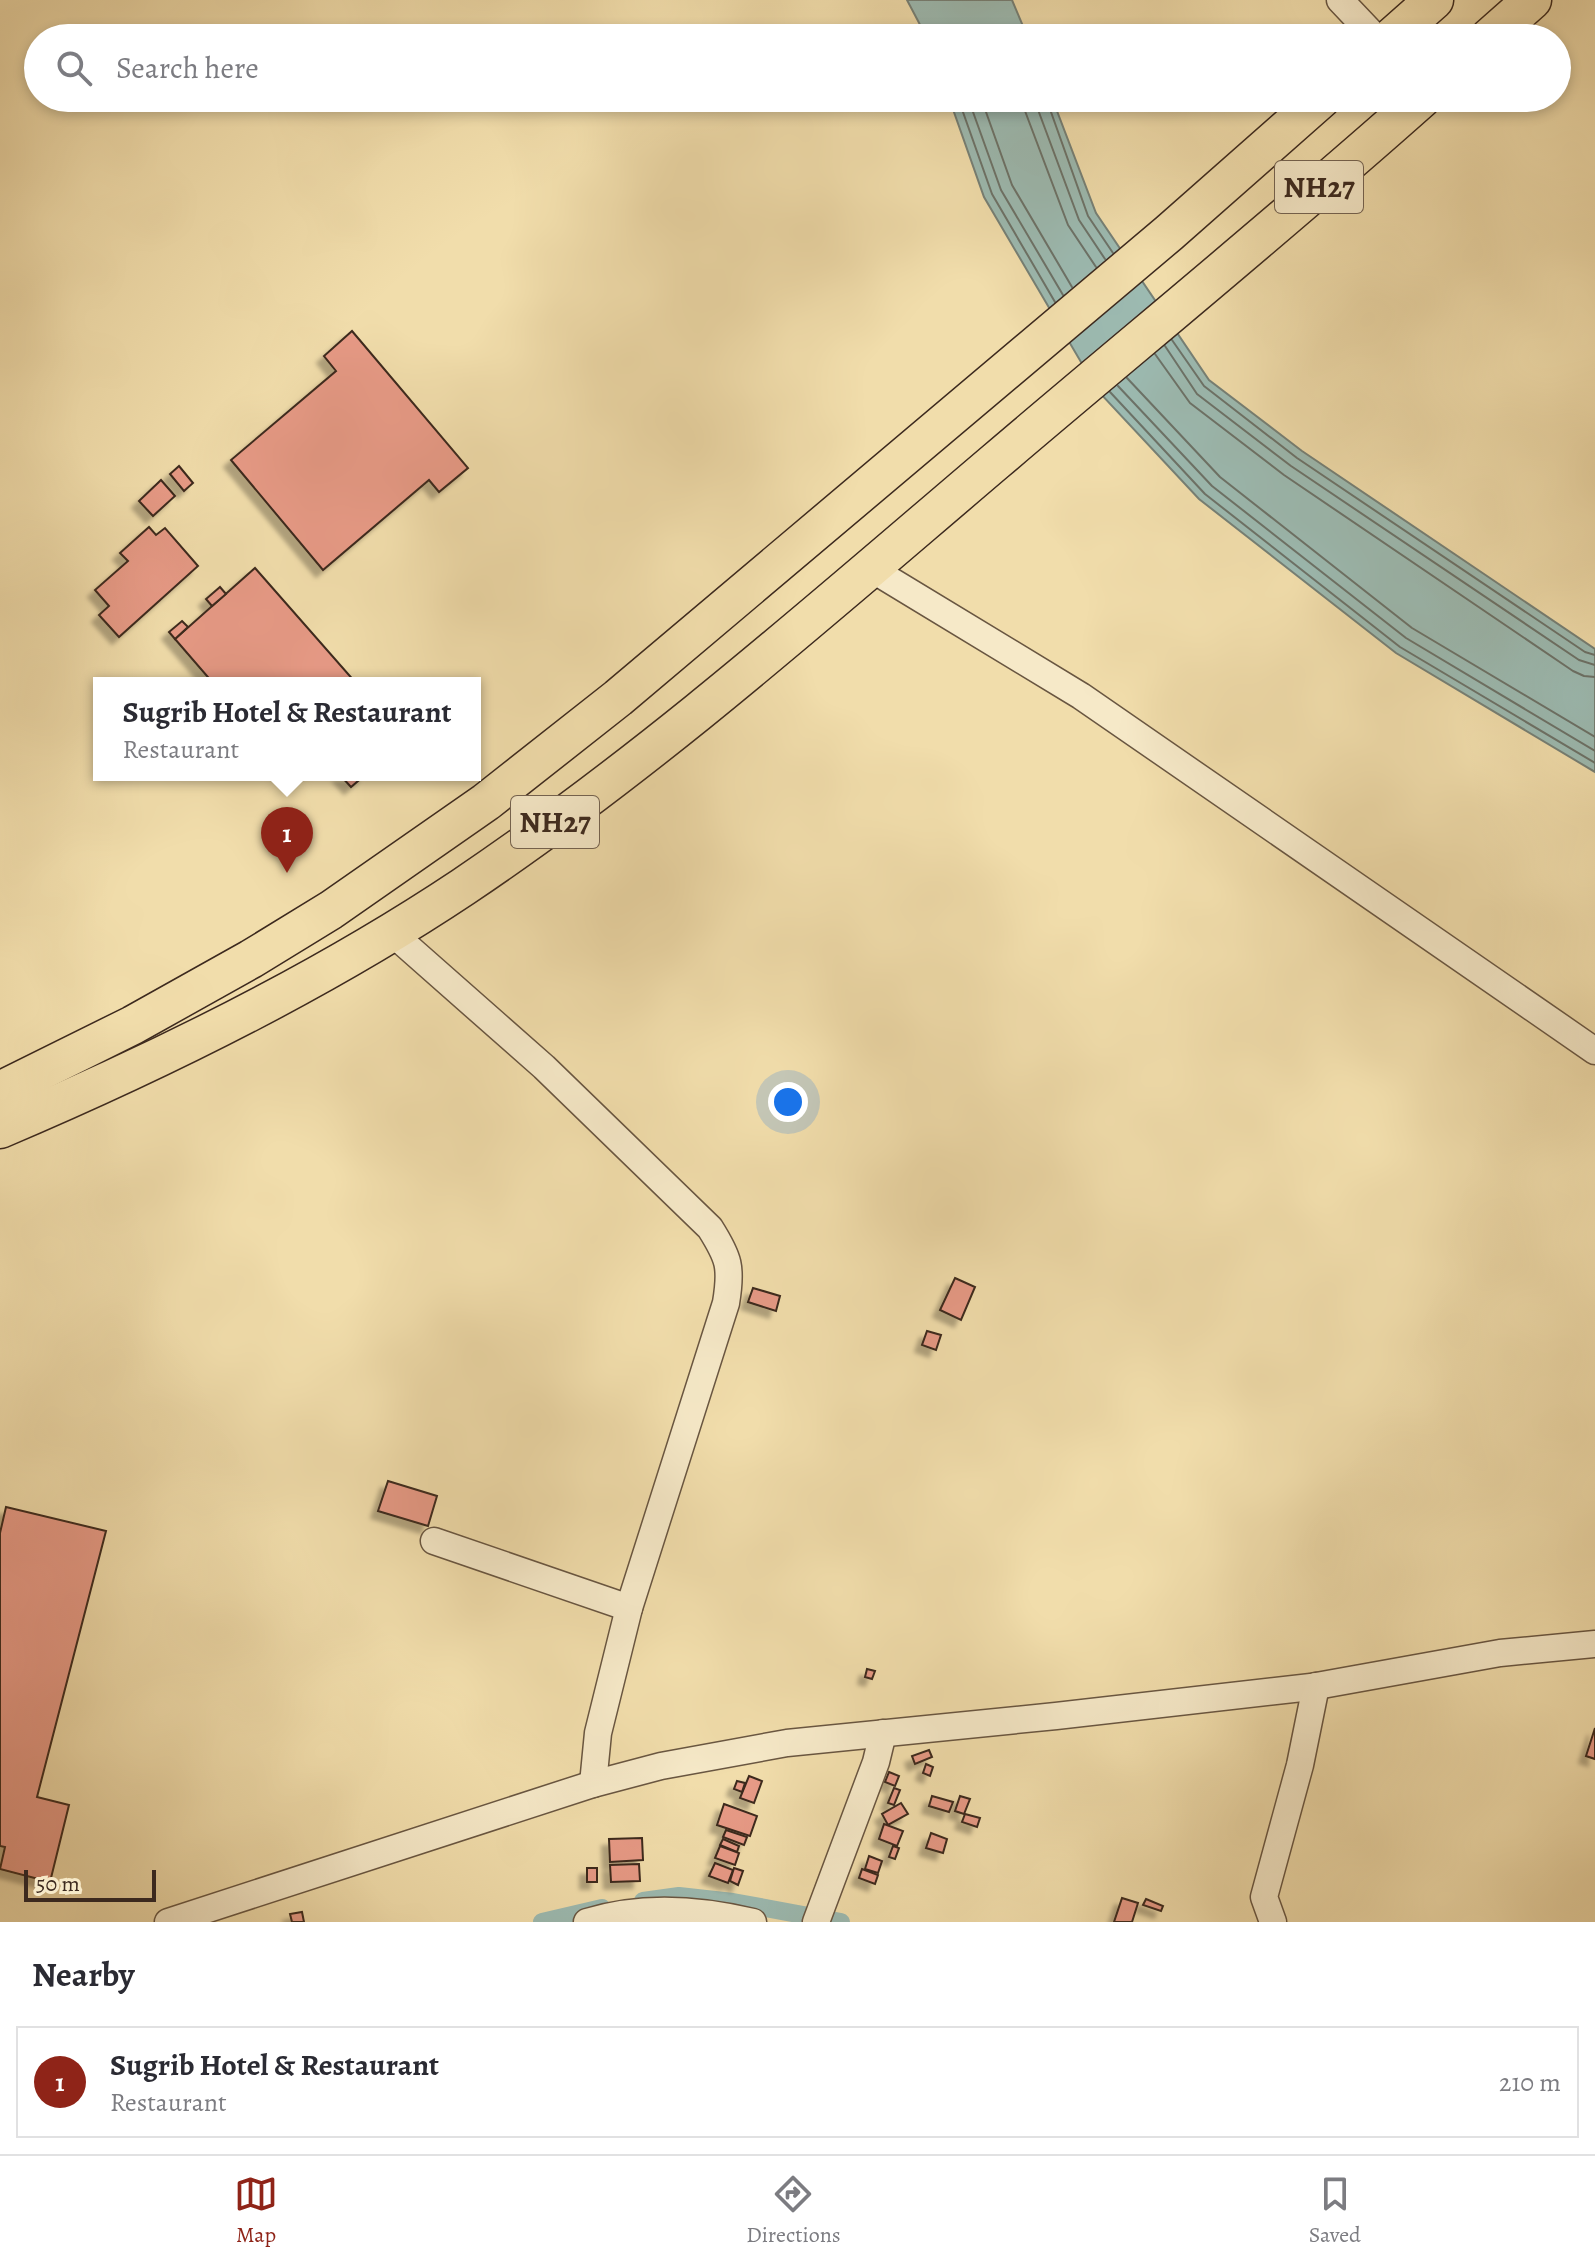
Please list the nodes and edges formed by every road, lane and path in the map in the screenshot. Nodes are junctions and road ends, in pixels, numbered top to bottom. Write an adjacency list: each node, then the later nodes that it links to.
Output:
1 (1340, 0): 4 (street)
2 (1434, 0): 5 (highway)
3 (1532, 0): 6 (highway)
4 (1363, 24)
5 (1407, 24)
6 (1505, 24)
7 (1306, 112): 12 (highway, NH27)
8 (1406, 112): 9 (highway, NH27)
9 (870, 568): 10 (highway, NH27); 11 (street)
10 (391, 932): 13 (highway, NH27); 15 (street)
11 (1595, 1051)
12 (0, 1091)
13 (0, 1129)
14 (434, 1541): 15 (street)
15 (629, 1608): 19 (street)
16 (1595, 1644): 17 (street)
17 (1316, 1686): 18 (street); 25 (street)
18 (883, 1733): 19 (street); 24 (street)
19 (593, 1784): 21 (street)
20 (648, 1917): 22 (street); 23 (street)
21 (168, 1922)
22 (587, 1922)
23 (753, 1922)
24 (816, 1922)
25 (1273, 1922)

